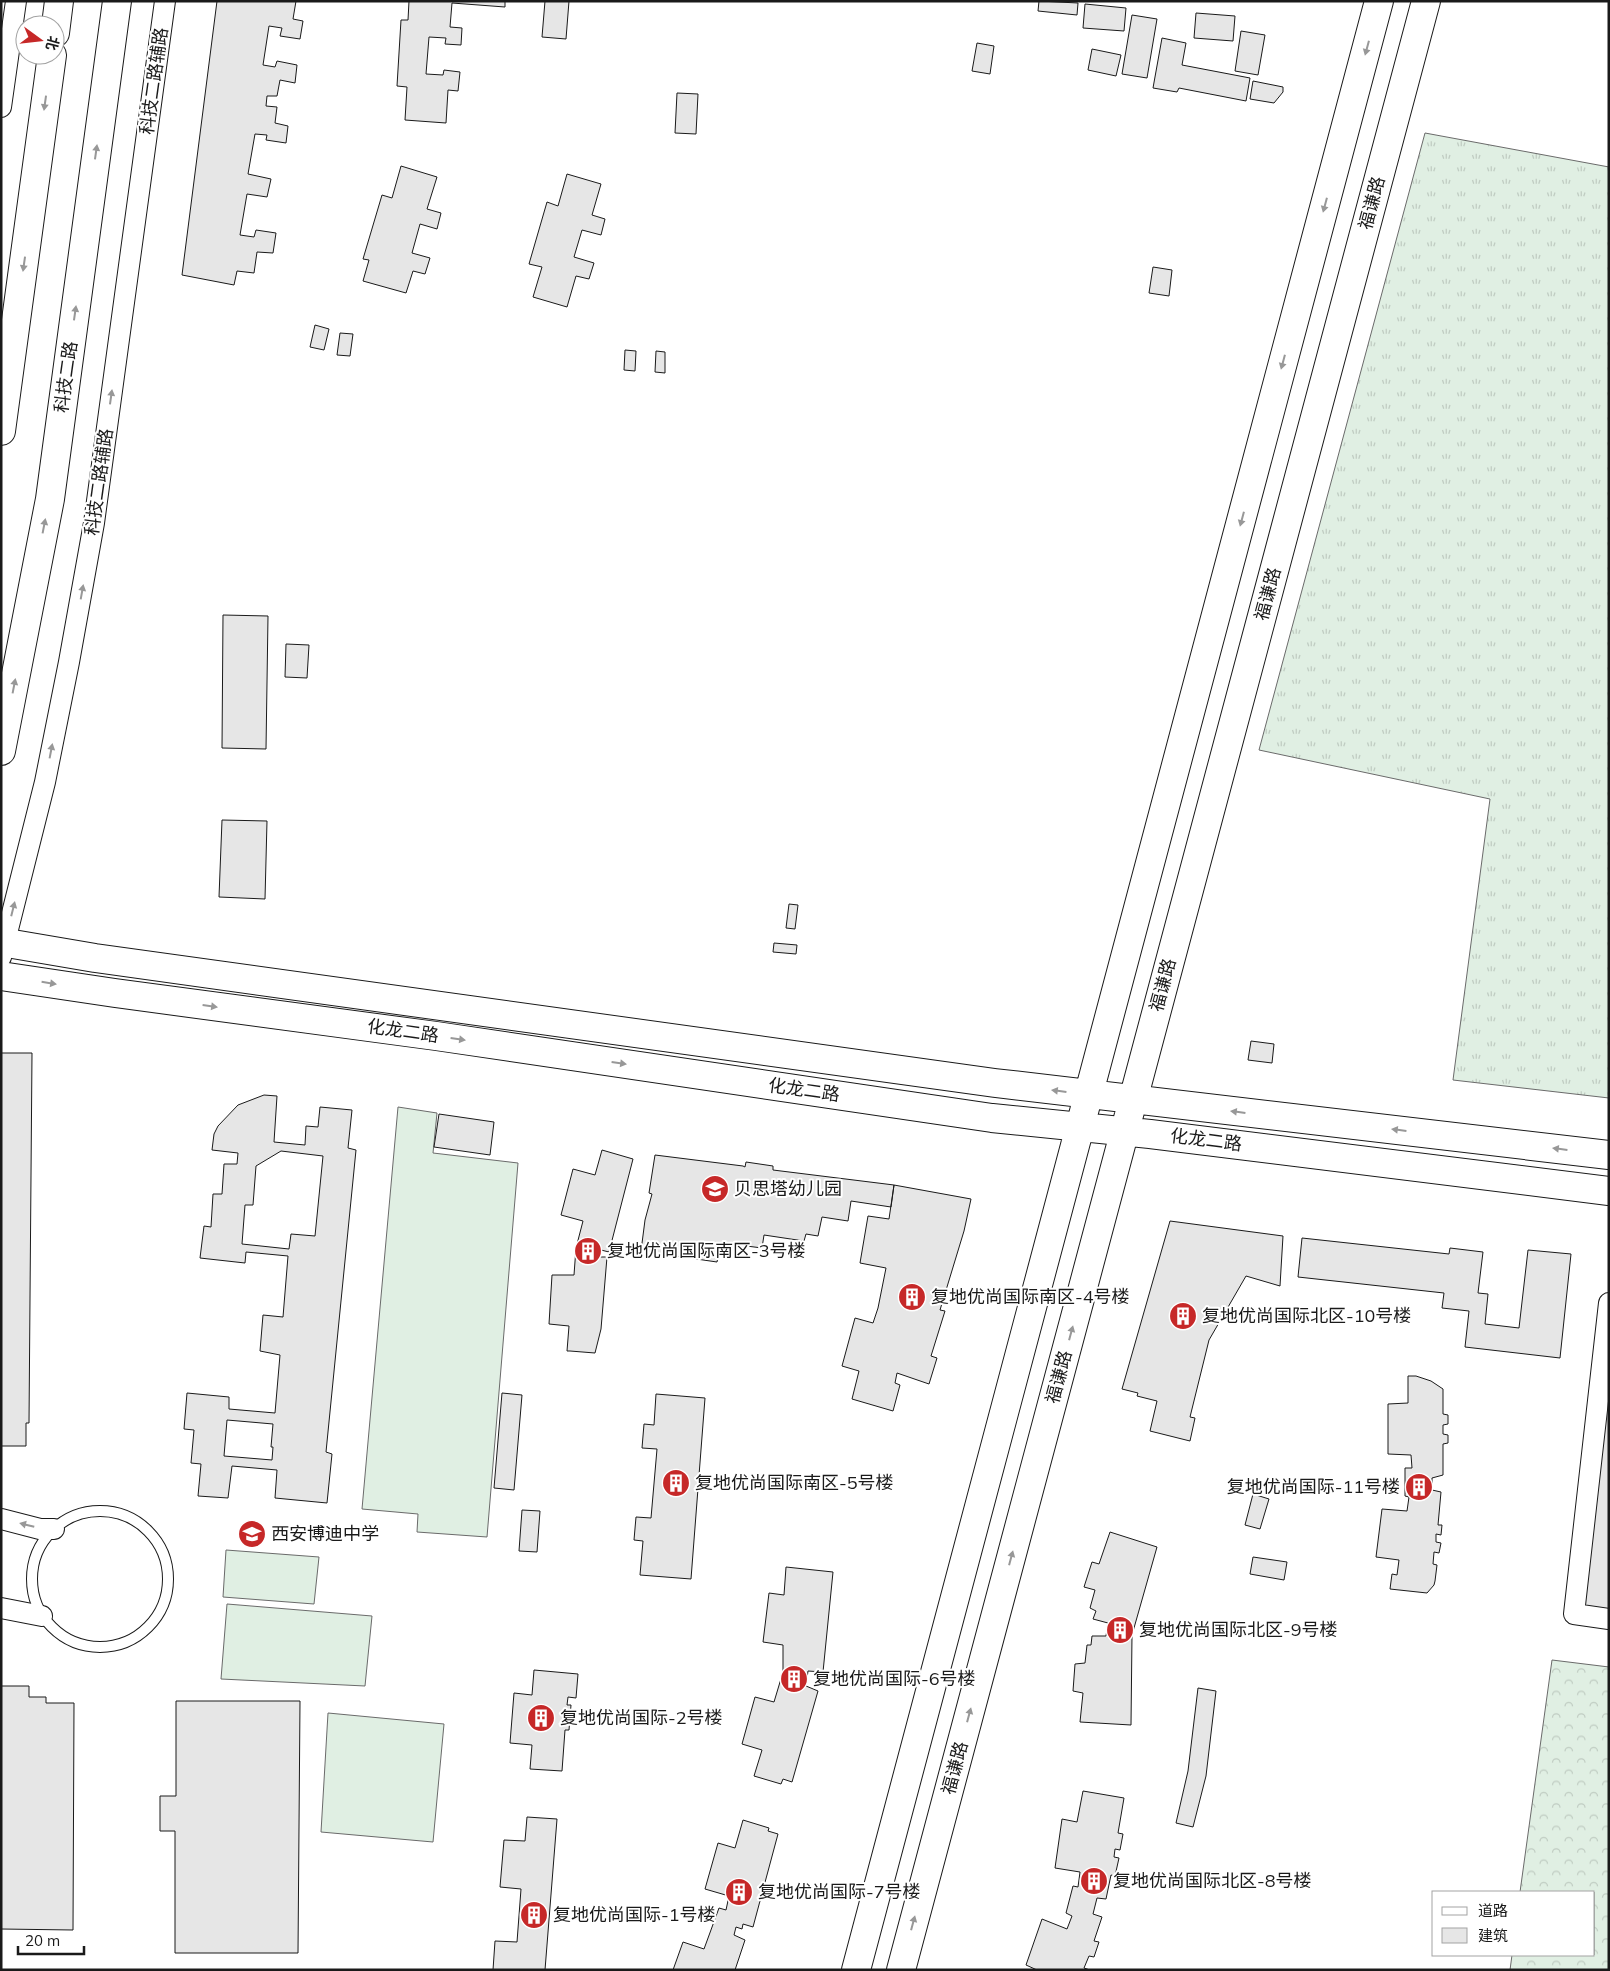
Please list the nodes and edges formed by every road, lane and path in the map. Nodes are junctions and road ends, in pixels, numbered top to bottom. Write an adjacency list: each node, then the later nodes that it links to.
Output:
1 (16, 1): 9 (street)
2 (59, 1): 7 (street)
3 (117, 1): 11 (street, 科技二路, one-way to 3)
4 (165, 1): 12 (street, 科技二路辅路, one-way to 4)
5 (1380, 1): 14 (street, one-way to 14)
6 (1426, 1): 15 (street, 福谦路)
7 (57, 15)
8 (51, 65): 10 (street, one-way to 10)
9 (1, 107)
10 (1, 431)
11 (1, 751)
12 (2, 947): 14 (street, 化龙二路, one-way to 12)
13 (1, 976): 16 (street, 化龙二路, one-way to 16)
14 (1089, 1094): 15 (street, 化龙二路); 16 (street)
15 (1133, 1099): 17 (street, 福谦路); 18 (street, 化龙二路, one-way to 15)
16 (1080, 1126): 17 (street, 化龙二路); 26 (street)
17 (1124, 1131): 19 (street, 化龙二路); 27 (street, 福谦路, one-way to 17)
18 (1609, 1155)
19 (1609, 1192)
20 (1609, 1303): 25 (street)
21 (1, 1519): 22 (street, one-way to 21)
22 (54, 1529): 24 (lane); 24 (lane)
23 (1, 1608): 24 (street)
24 (42, 1616)
25 (1609, 1619)
26 (856, 1970)
27 (901, 1970)

